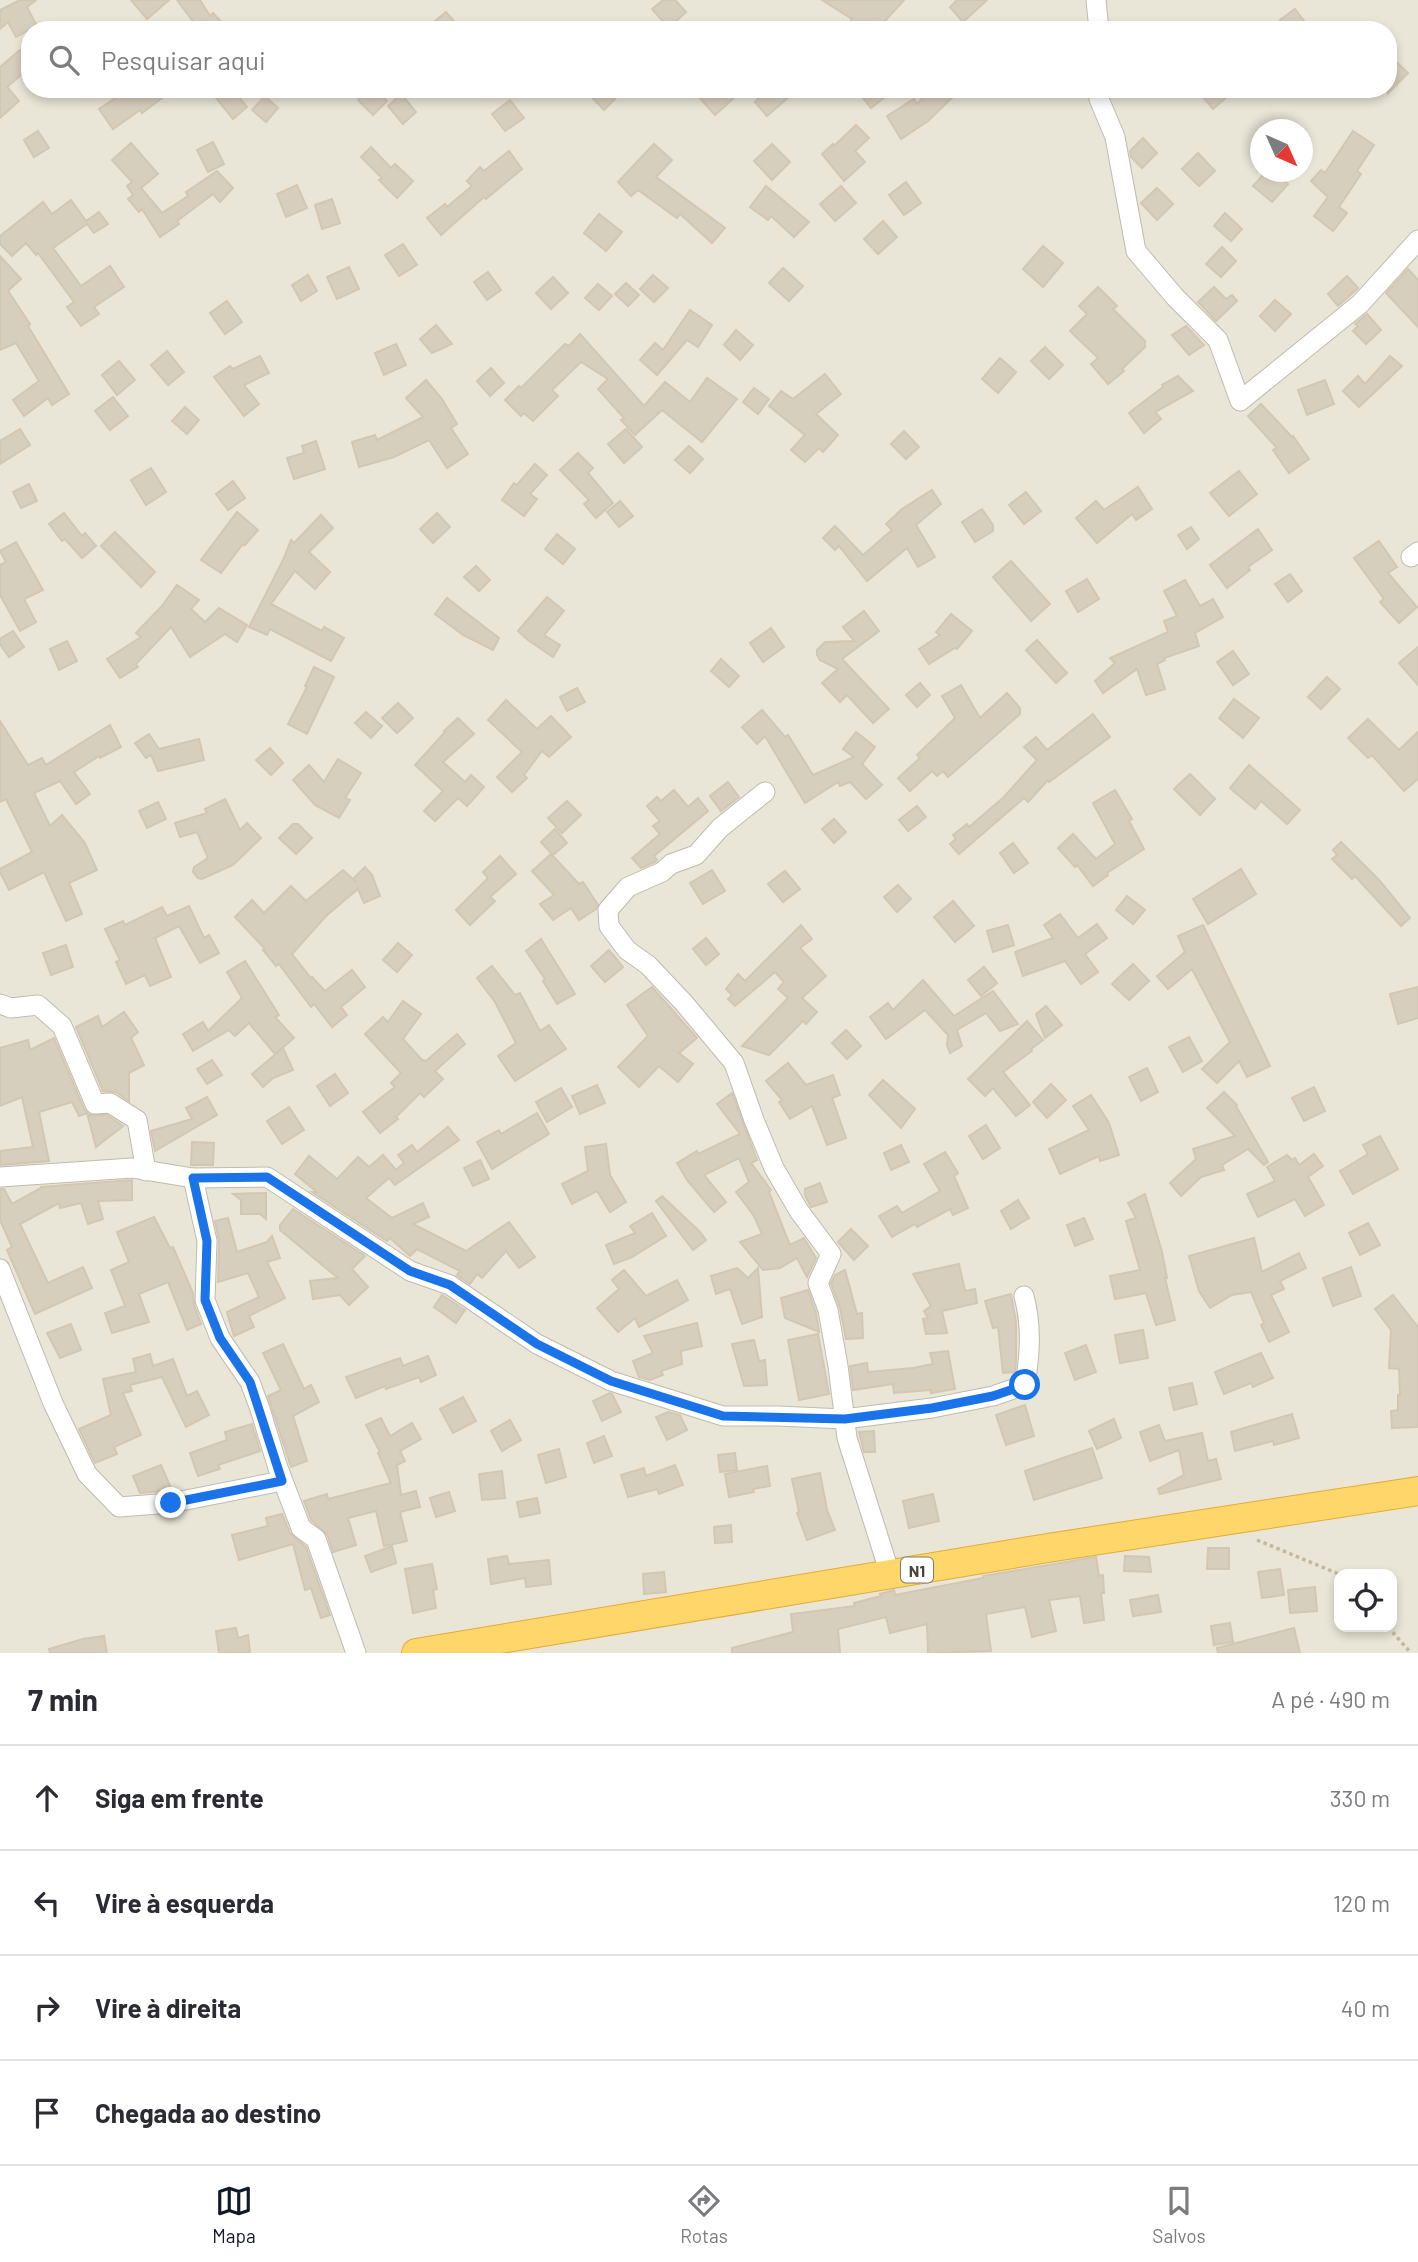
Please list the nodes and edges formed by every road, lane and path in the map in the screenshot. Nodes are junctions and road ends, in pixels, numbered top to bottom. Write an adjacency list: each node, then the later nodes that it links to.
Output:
1 (1096, 0): 2 (street)
2 (1098, 21)
3 (1099, 98): 4 (street)
4 (1418, 240)
5 (765, 792): 12 (street)
6 (0, 1004): 7 (street)
7 (146, 1171): 8 (street); 9 (street)
8 (0, 1177)
9 (193, 1178): 12 (street); 13 (street)
10 (0, 1269): 13 (street)
11 (1024, 1296): 12 (street)
12 (845, 1419): 17 (street)
13 (282, 1481): 20 (street)
14 (1418, 1491): 17 (highway, N1)
15 (1253, 1538): 16 (path)
16 (1334, 1572)
17 (890, 1574): 19 (highway, N1)
18 (1392, 1632): 21 (path)
19 (433, 1652)
20 (356, 1653)
21 (1411, 1653)

